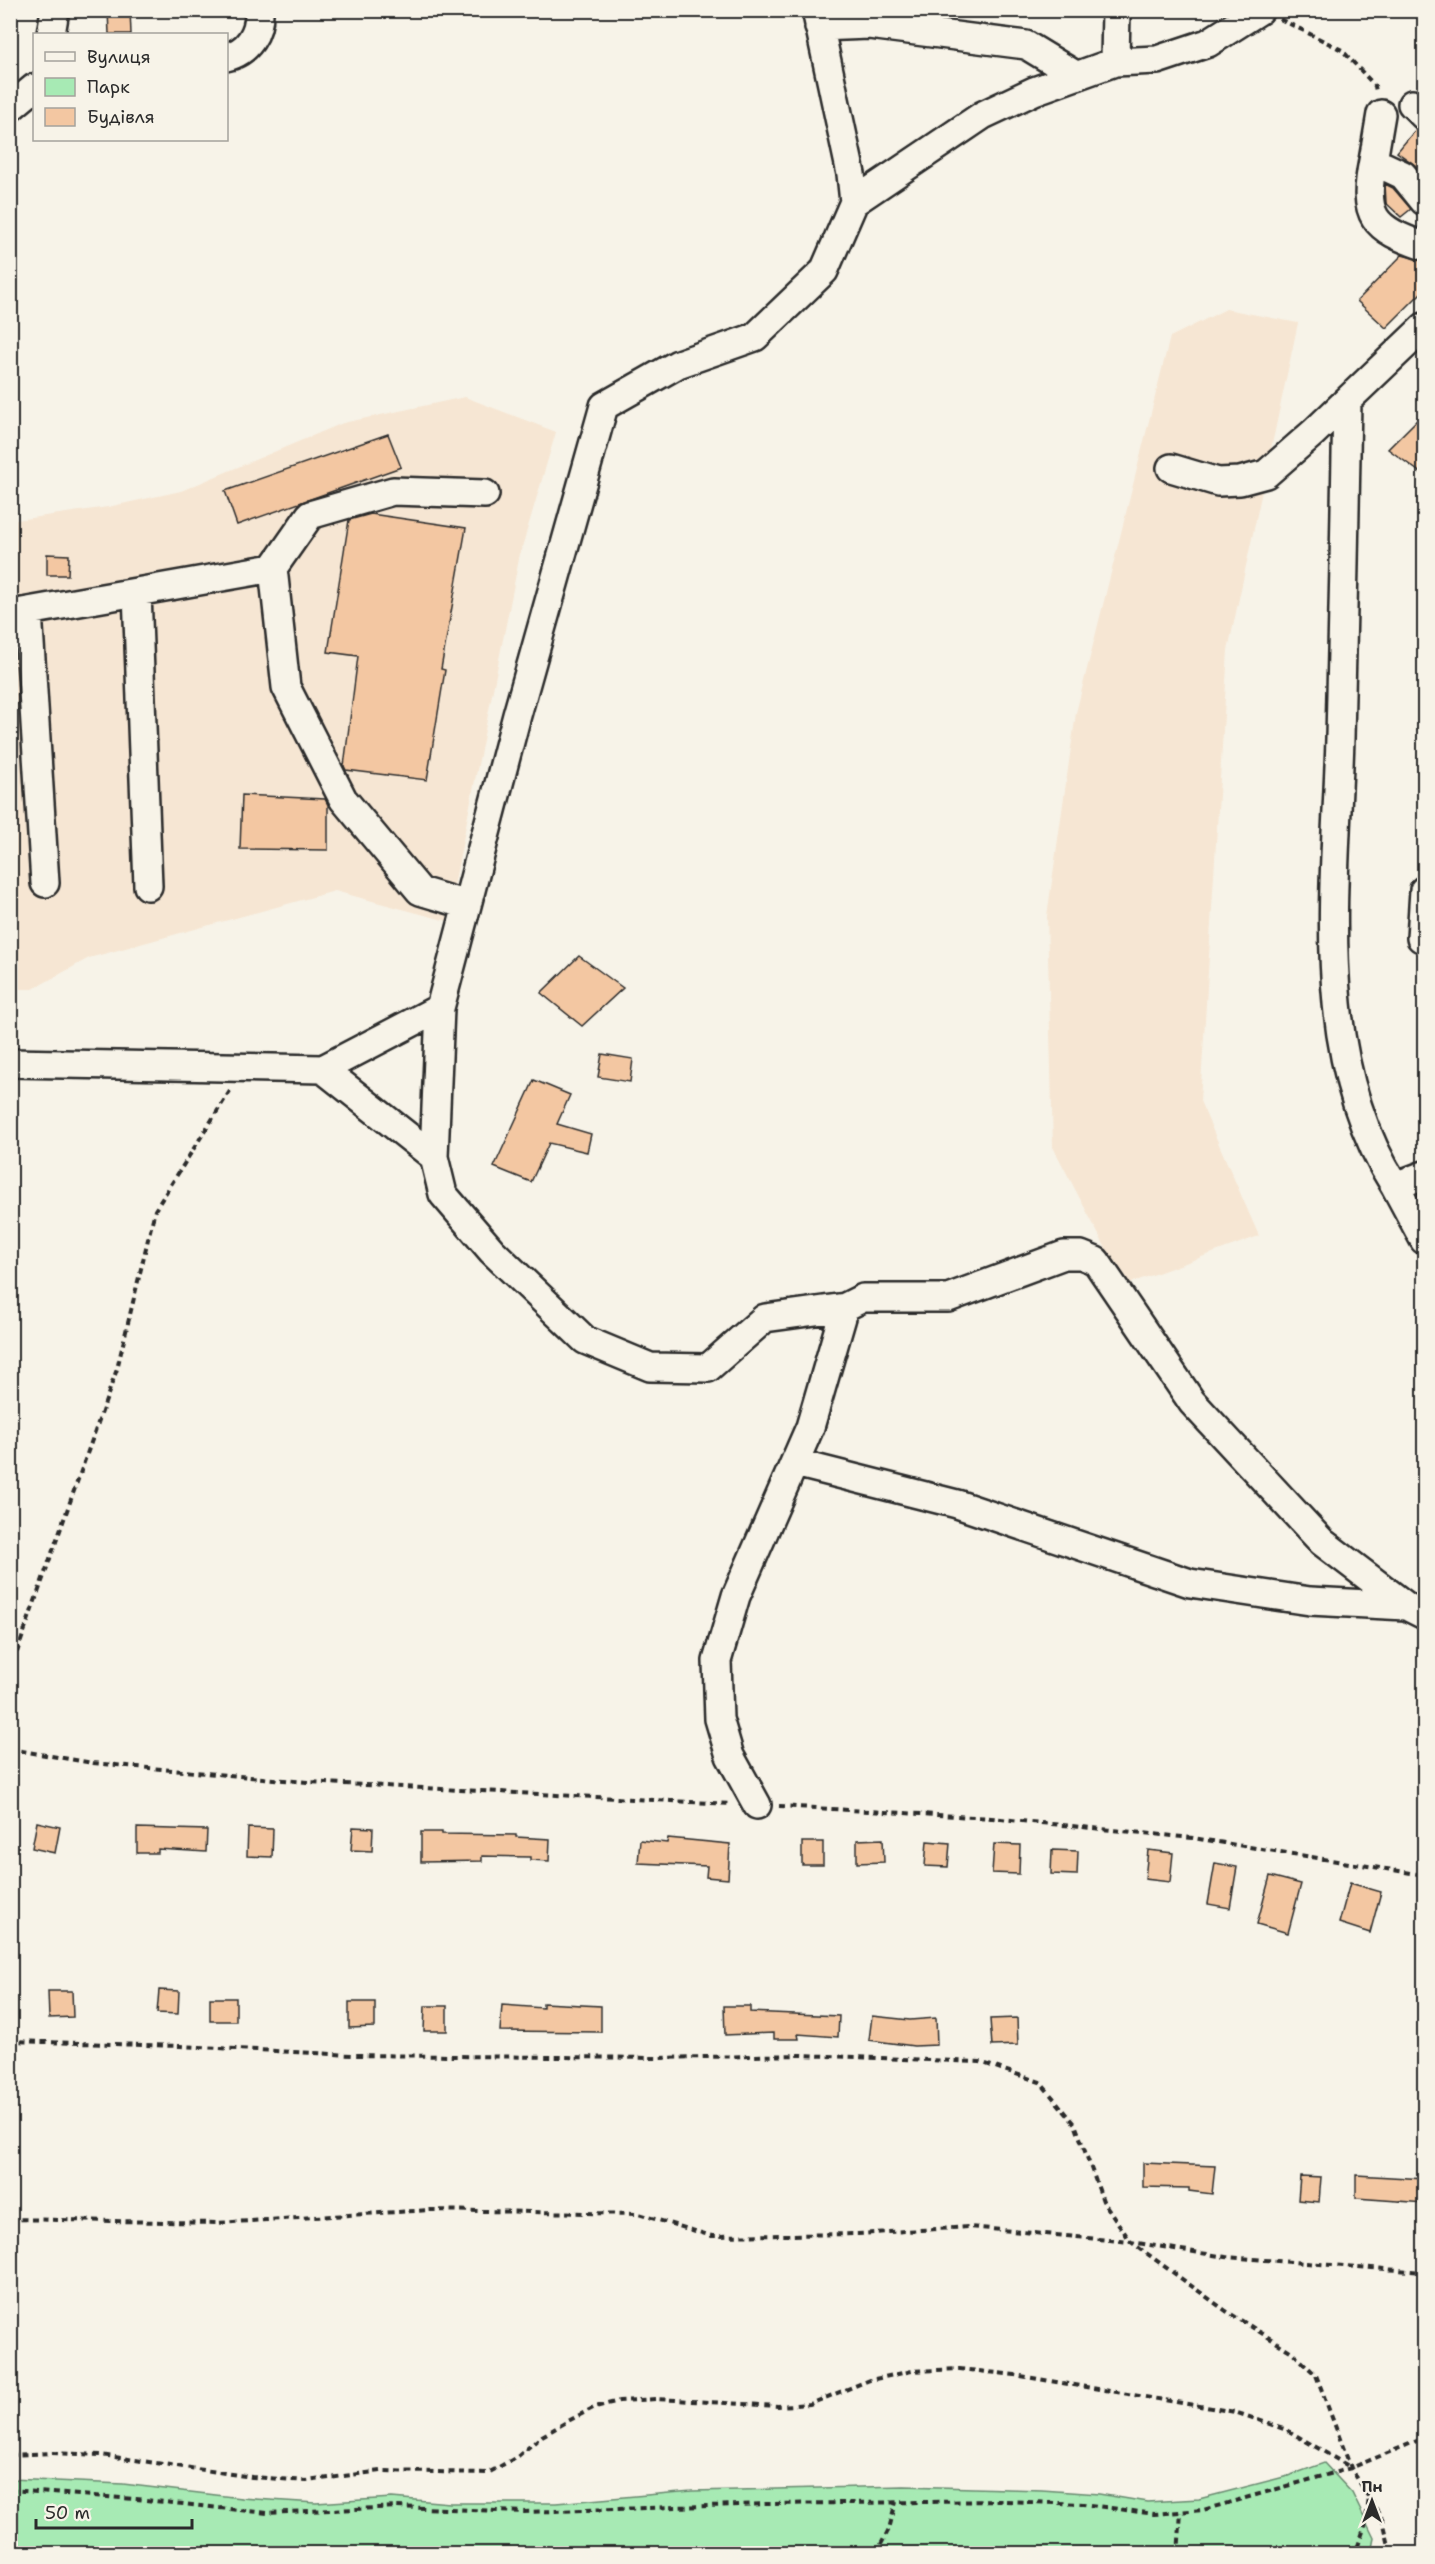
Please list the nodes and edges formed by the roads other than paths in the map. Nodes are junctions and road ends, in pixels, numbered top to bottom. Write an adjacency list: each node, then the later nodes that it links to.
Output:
1 (259, 10): 5 (street)
2 (1116, 10): 6 (street)
3 (1250, 12): 6 (street)
4 (818, 19): 7 (street); 13 (street)
5 (228, 57)
6 (1114, 62): 7 (street)
7 (1077, 76): 13 (street)
8 (33, 89): 9 (street)
9 (10, 108)
10 (1380, 114): 11 (street)
11 (1373, 161): 12 (street); 14 (street)
12 (1425, 201)
13 (854, 202): 25 (street)
14 (1425, 246)
15 (1425, 327): 16 (street)
16 (1347, 401): 17 (street); 32 (street)
17 (1171, 468)
18 (485, 494): 19 (street)
19 (273, 568): 20 (street); 25 (street)
20 (137, 592): 21 (street); 23 (street)
21 (19, 613): 22 (street)
22 (45, 883)
23 (148, 886)
24 (1425, 890): 26 (street)
25 (467, 904): 27 (street)
26 (1421, 938)
27 (440, 1008): 29 (street); 30 (street)
28 (10, 1063): 29 (street)
29 (323, 1069): 30 (street)
30 (434, 1157): 34 (street)
31 (1425, 1175): 32 (street)
32 (1395, 1186): 33 (street)
33 (1425, 1240)
34 (845, 1307): 35 (street); 36 (street)
35 (795, 1463): 36 (street); 37 (street)
36 (1415, 1611)
37 (757, 1805)

